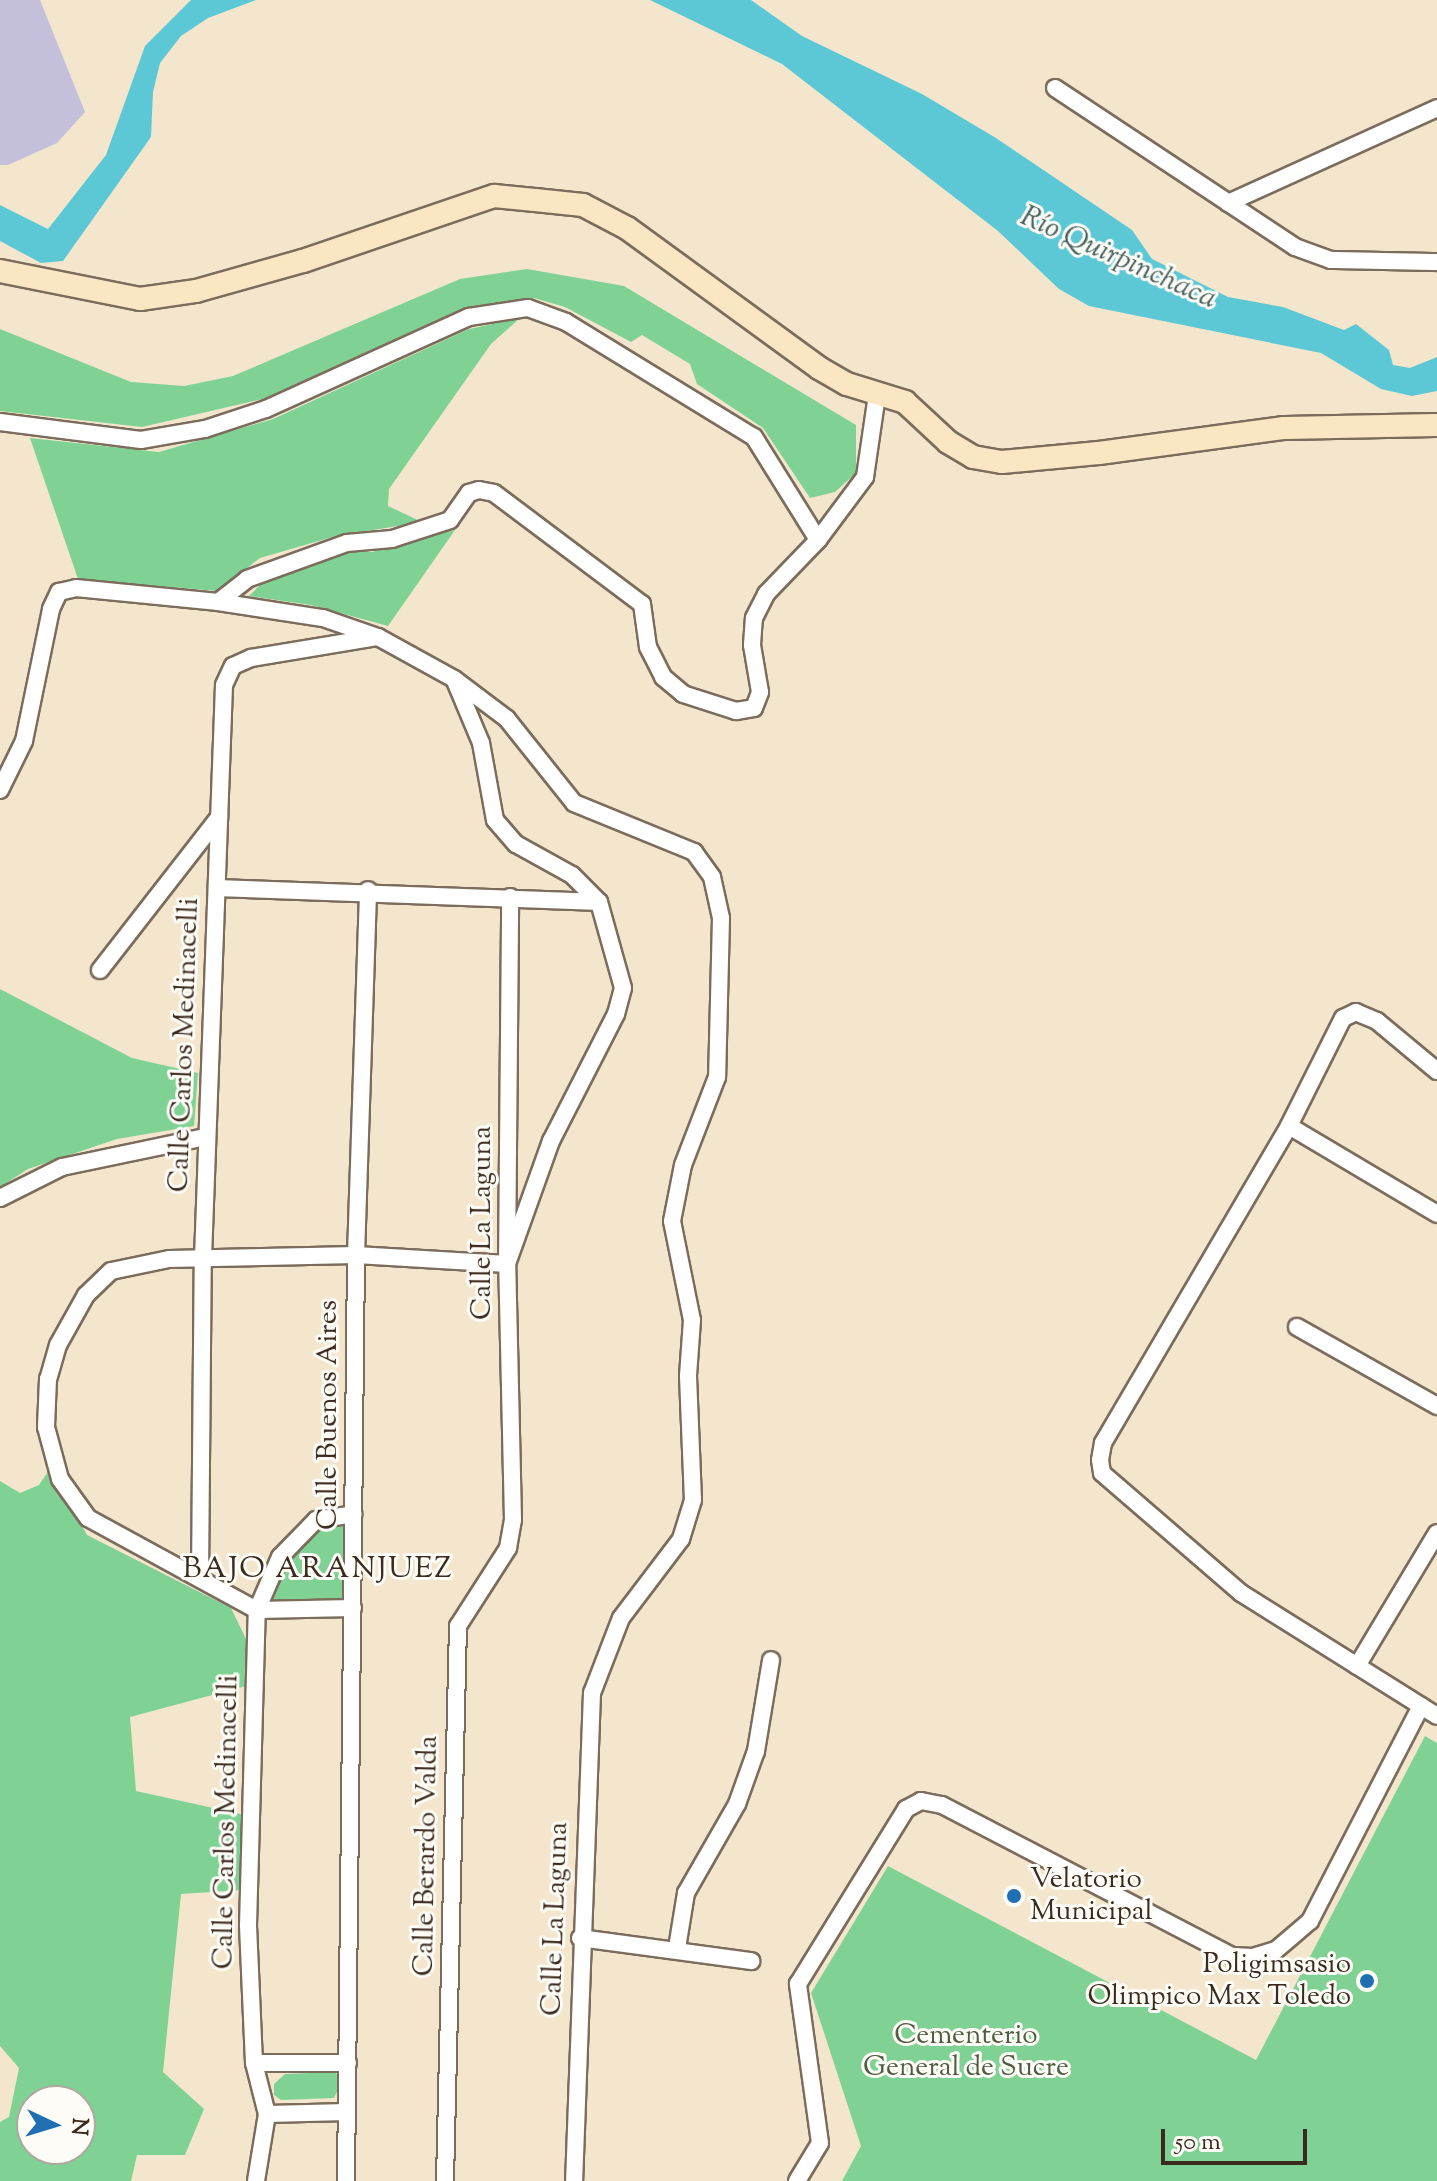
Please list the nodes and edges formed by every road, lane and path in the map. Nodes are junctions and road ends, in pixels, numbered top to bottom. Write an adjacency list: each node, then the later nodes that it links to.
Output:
1 (1055, 88): 3 (street)
2 (1437, 108): 3 (street)
3 (1228, 203): 4 (street)
4 (1437, 262)
5 (0, 271): 6 (street)
6 (877, 395): 8 (street); 9 (street)
7 (0, 422): 9 (street)
8 (1437, 425)
9 (818, 540): 10 (street)
10 (218, 602): 11 (street, Calle La Laguna); 13 (street, Calle La Laguna)
11 (378, 637): 12 (street, Calle La Laguna); 14 (street, Calle Carlos Medinacelli)
12 (454, 679): 18 (street); 40 (street, Calle La Laguna)
13 (0, 790)
14 (219, 817): 15 (street, Calle Carlos Medinacelli); 19 (street)
15 (218, 888): 16 (street); 22 (street, Calle Carlos Medinacelli)
16 (368, 890): 17 (street); 25 (street, Calle Buenos Aires)
17 (510, 897): 18 (street); 27 (street, Calle La Laguna)
18 (599, 902): 27 (street)
19 (100, 970)
20 (1437, 1071): 21 (street)
21 (1289, 1126): 24 (street); 37 (street)
22 (206, 1137): 23 (street); 26 (street, Calle Carlos Medinacelli)
23 (0, 1198)
24 (1437, 1214)
25 (356, 1255): 26 (street); 27 (street); 30 (street, Calle Buenos Aires)
26 (203, 1258): 33 (street, Calle Carlos Medinacelli); 33 (street)
27 (507, 1264): 32 (street, Calle La Laguna)
28 (1297, 1327): 29 (street)
29 (1437, 1406)
30 (354, 1514): 34 (street, Calle Buenos Aires); 35 (street, Calle Carlos Medinacelli)
31 (1437, 1533): 37 (street)
32 (508, 1548): 49 (street, Calle Berardo Valda)
33 (200, 1578): 35 (street)
34 (353, 1608): 35 (street); 44 (street, Calle Buenos Aires)
35 (257, 1610): 43 (street, Calle Carlos Medinacelli)
36 (771, 1660): 41 (street)
37 (1357, 1666): 38 (street)
38 (1421, 1706): 39 (street); 51 (street)
39 (1437, 1716)
40 (580, 1938): 41 (street); 50 (street, Calle La Laguna)
41 (677, 1948): 42 (street)
42 (751, 1961)
43 (254, 2063): 44 (street); 46 (street, Calle Carlos Medinacelli)
44 (348, 2063): 45 (street, Calle Buenos Aires)
45 (347, 2112): 46 (street); 48 (street, Calle Buenos Aires)
46 (267, 2114): 47 (street, Calle Carlos Medinacelli)
47 (256, 2181)
48 (346, 2181)
49 (445, 2181)
50 (574, 2181)
51 (797, 2181)

